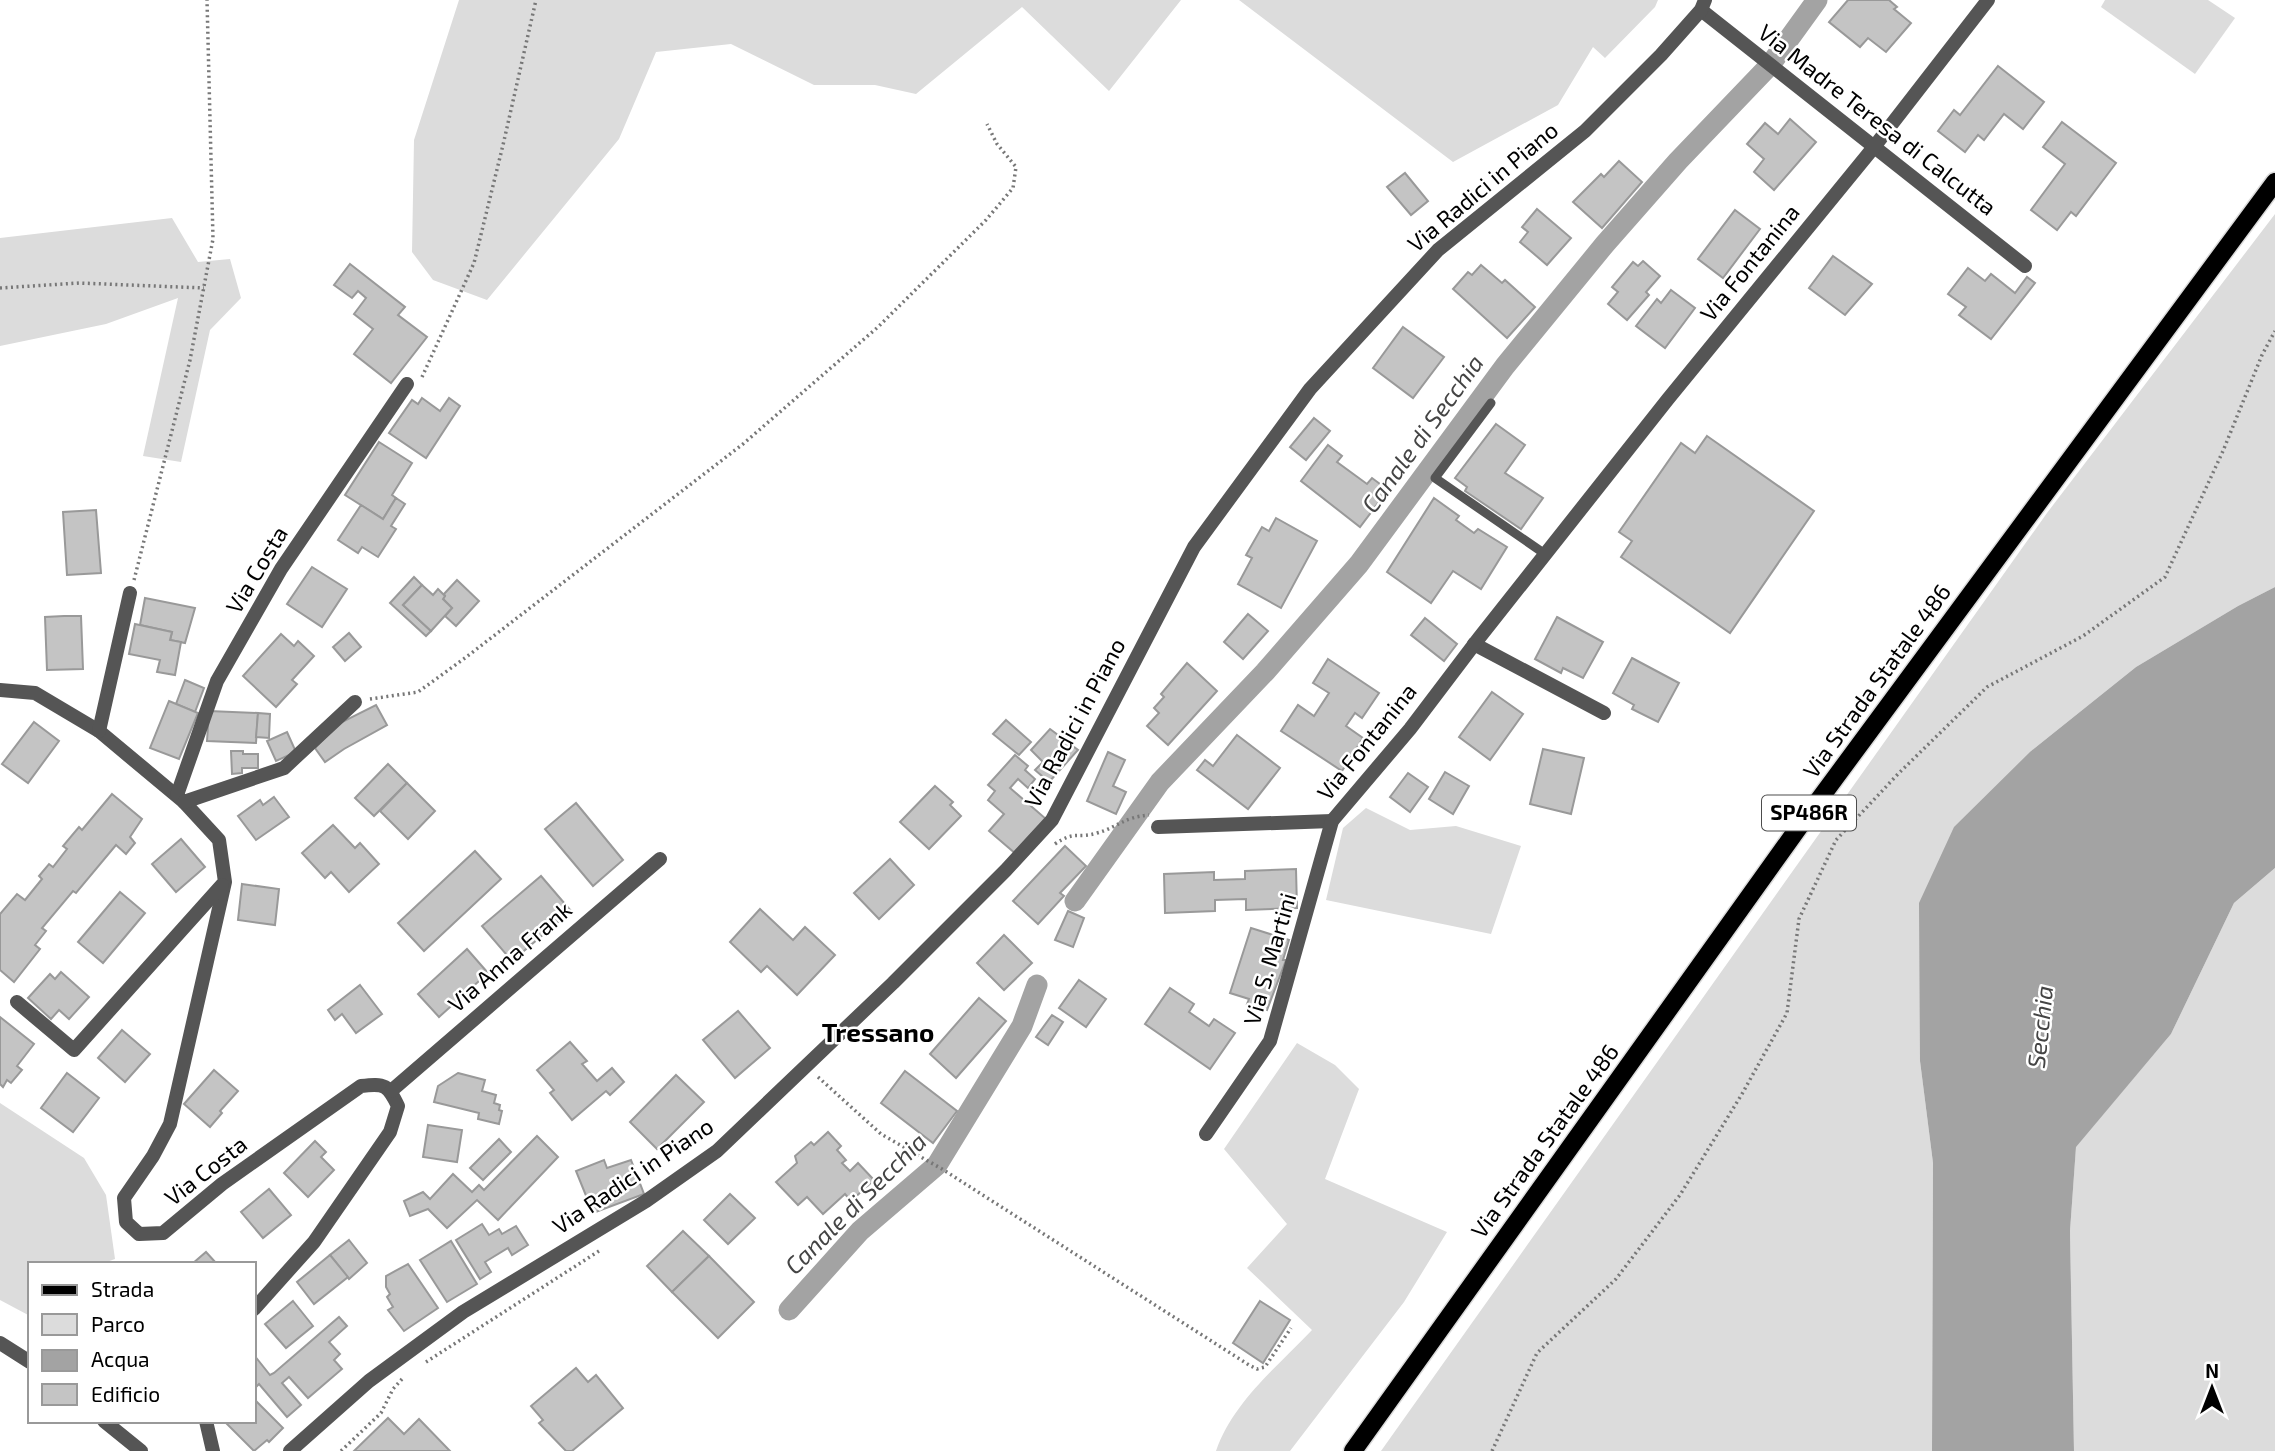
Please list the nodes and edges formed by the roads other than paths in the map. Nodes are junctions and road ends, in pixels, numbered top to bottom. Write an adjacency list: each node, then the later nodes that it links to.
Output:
1 (1988, 0): 3 (street, Via Fontanina)
2 (1703, 5): 3 (street, Via Madre Teresa di Calcutta); 30 (street, Via Radici in Piano)
3 (1874, 147): 5 (street, Via Madre Teresa di Calcutta); 8 (street, Via Fontanina)
4 (2275, 182): 31 (main road, Via Strada Statale 486 / SP486R)
5 (2025, 266)
6 (407, 384): 15 (street, Via Costa)
7 (1491, 403): 8 (lane)
8 (1545, 554): 10 (street, Via Fontanina)
9 (130, 593): 14 (street)
10 (1474, 643): 13 (street); 17 (street, Via Fontanina)
11 (0, 690): 14 (street, Via Costa)
12 (355, 702): 15 (street)
13 (1604, 713)
14 (99, 731): 15 (street, Via Costa)
15 (181, 798): 19 (street, Via Costa)
16 (1158, 820): 17 (street, Via Fontanina)
17 (1332, 821): 22 (street, Via S. Martini)
18 (660, 859): 21 (street, Via Anna Frank)
19 (225, 882): 20 (street); 21 (street, Via Costa)
20 (17, 1002)
21 (391, 1091): 23 (street)
22 (1206, 1134)
23 (256, 1307)
24 (0, 1343): 25 (street)
25 (28, 1361)
26 (106, 1423): 28 (street)
27 (206, 1423): 29 (street)
28 (141, 1451)
29 (213, 1451)
30 (290, 1451)
31 (1353, 1451)

